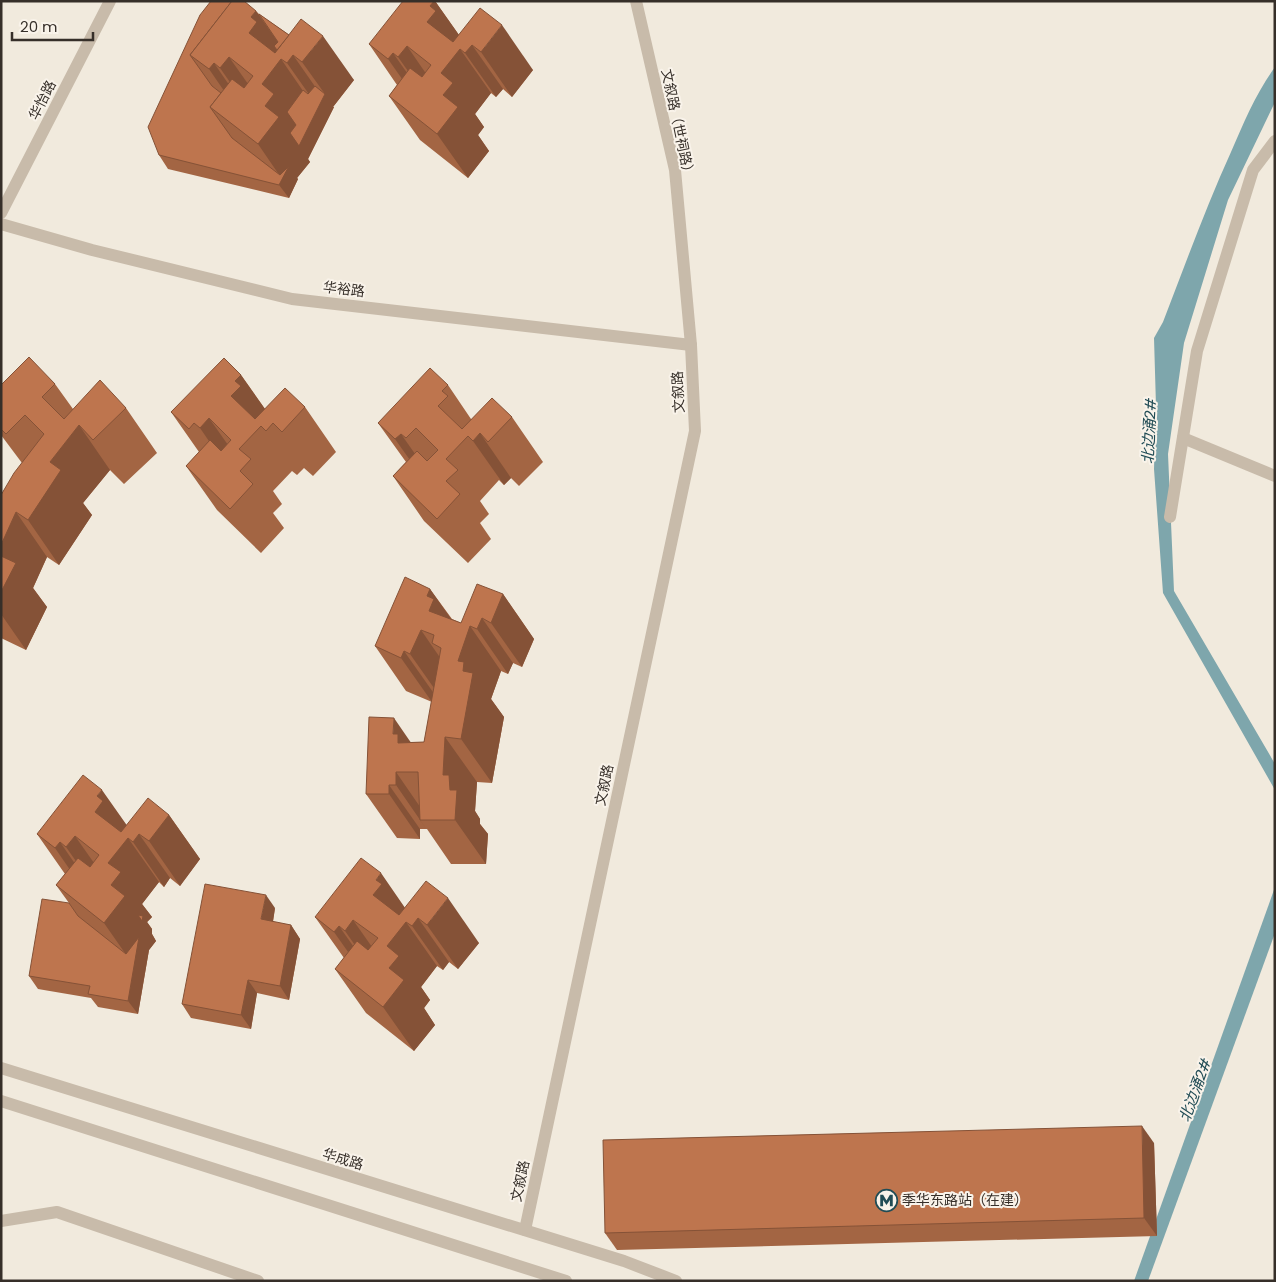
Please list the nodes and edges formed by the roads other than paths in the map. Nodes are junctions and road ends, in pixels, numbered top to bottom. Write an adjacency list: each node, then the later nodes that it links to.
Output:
1 (110, 1): 4 (street, 华怡路)
2 (636, 1): 6 (street, 文叙路（世祠路）)
3 (1275, 141): 7 (street)
4 (1, 212)
5 (1, 224): 6 (street, 华裕路)
6 (691, 345): 13 (street, 文叙路)
7 (1183, 438): 8 (street); 9 (street)
8 (1275, 476)
9 (1170, 517)
10 (1, 1068): 13 (street, 华成路)
11 (1, 1101): 15 (street)
12 (1, 1221): 14 (street)
13 (525, 1230): 16 (street, 华成路)
14 (258, 1281)
15 (566, 1281)
16 (676, 1281)

